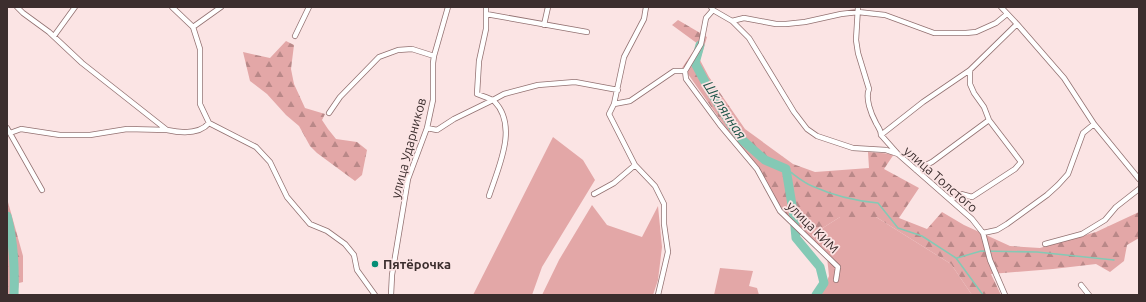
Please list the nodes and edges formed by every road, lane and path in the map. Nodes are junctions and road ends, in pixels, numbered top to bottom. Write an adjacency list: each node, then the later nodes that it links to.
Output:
1 (17, 7): 20 (street)
2 (75, 7): 20 (street)
3 (172, 7): 18 (street)
4 (221, 7): 18 (street)
5 (309, 7): 21 (street)
6 (448, 7): 22 (street, улица Ударников)
7 (486, 7): 13 (street)
8 (548, 7): 17 (street)
9 (646, 7): 25 (street)
10 (1001, 7): 14 (street)
11 (712, 9): 15 (street, улица Толстого); 24 (street)
12 (858, 10): 14 (street); 15 (street); 36 (street)
13 (486, 14): 17 (street); 26 (street)
14 (1008, 14): 16 (street)
15 (732, 21): 37 (street, улица Толстого)
16 (1017, 24): 23 (street); 31 (street)
17 (544, 25): 19 (street)
18 (193, 27): 30 (street)
19 (587, 32)
20 (54, 36): 34 (street)
21 (295, 36)
22 (434, 56): 28 (street); 33 (street, улица Ударников)
23 (970, 70): 29 (street); 36 (street)
24 (685, 71): 27 (street); 48 (street, улица КИМ)
25 (618, 90): 26 (street); 27 (street)
26 (493, 100): 33 (street); 44 (street)
27 (614, 104): 38 (street)
28 (329, 113)
29 (989, 120): 39 (street); 45 (street)
30 (209, 123): 34 (street); 50 (street)
31 (1094, 124): 40 (street); 46 (street)
32 (7, 128): 35 (street)
33 (427, 128): 51 (street, улица Ударников)
34 (167, 130): 35 (street)
35 (10, 133): 42 (street)
36 (881, 135): 37 (street)
37 (898, 154): 39 (street, улица Толстого)
38 (635, 165): 43 (street); 52 (street)
39 (916, 170): 45 (street, улица Толстого)
40 (1139, 179)
41 (1139, 189): 47 (street)
42 (42, 190)
43 (594, 194)
44 (489, 196)
45 (951, 200): 46 (street, улица Толстого)
46 (984, 233): 53 (street, улица Толстого)
47 (1045, 244)
48 (836, 280)
49 (1081, 285): 54 (street)
50 (375, 295)
51 (391, 295)
52 (658, 295)
53 (1005, 295)
54 (1089, 295)

